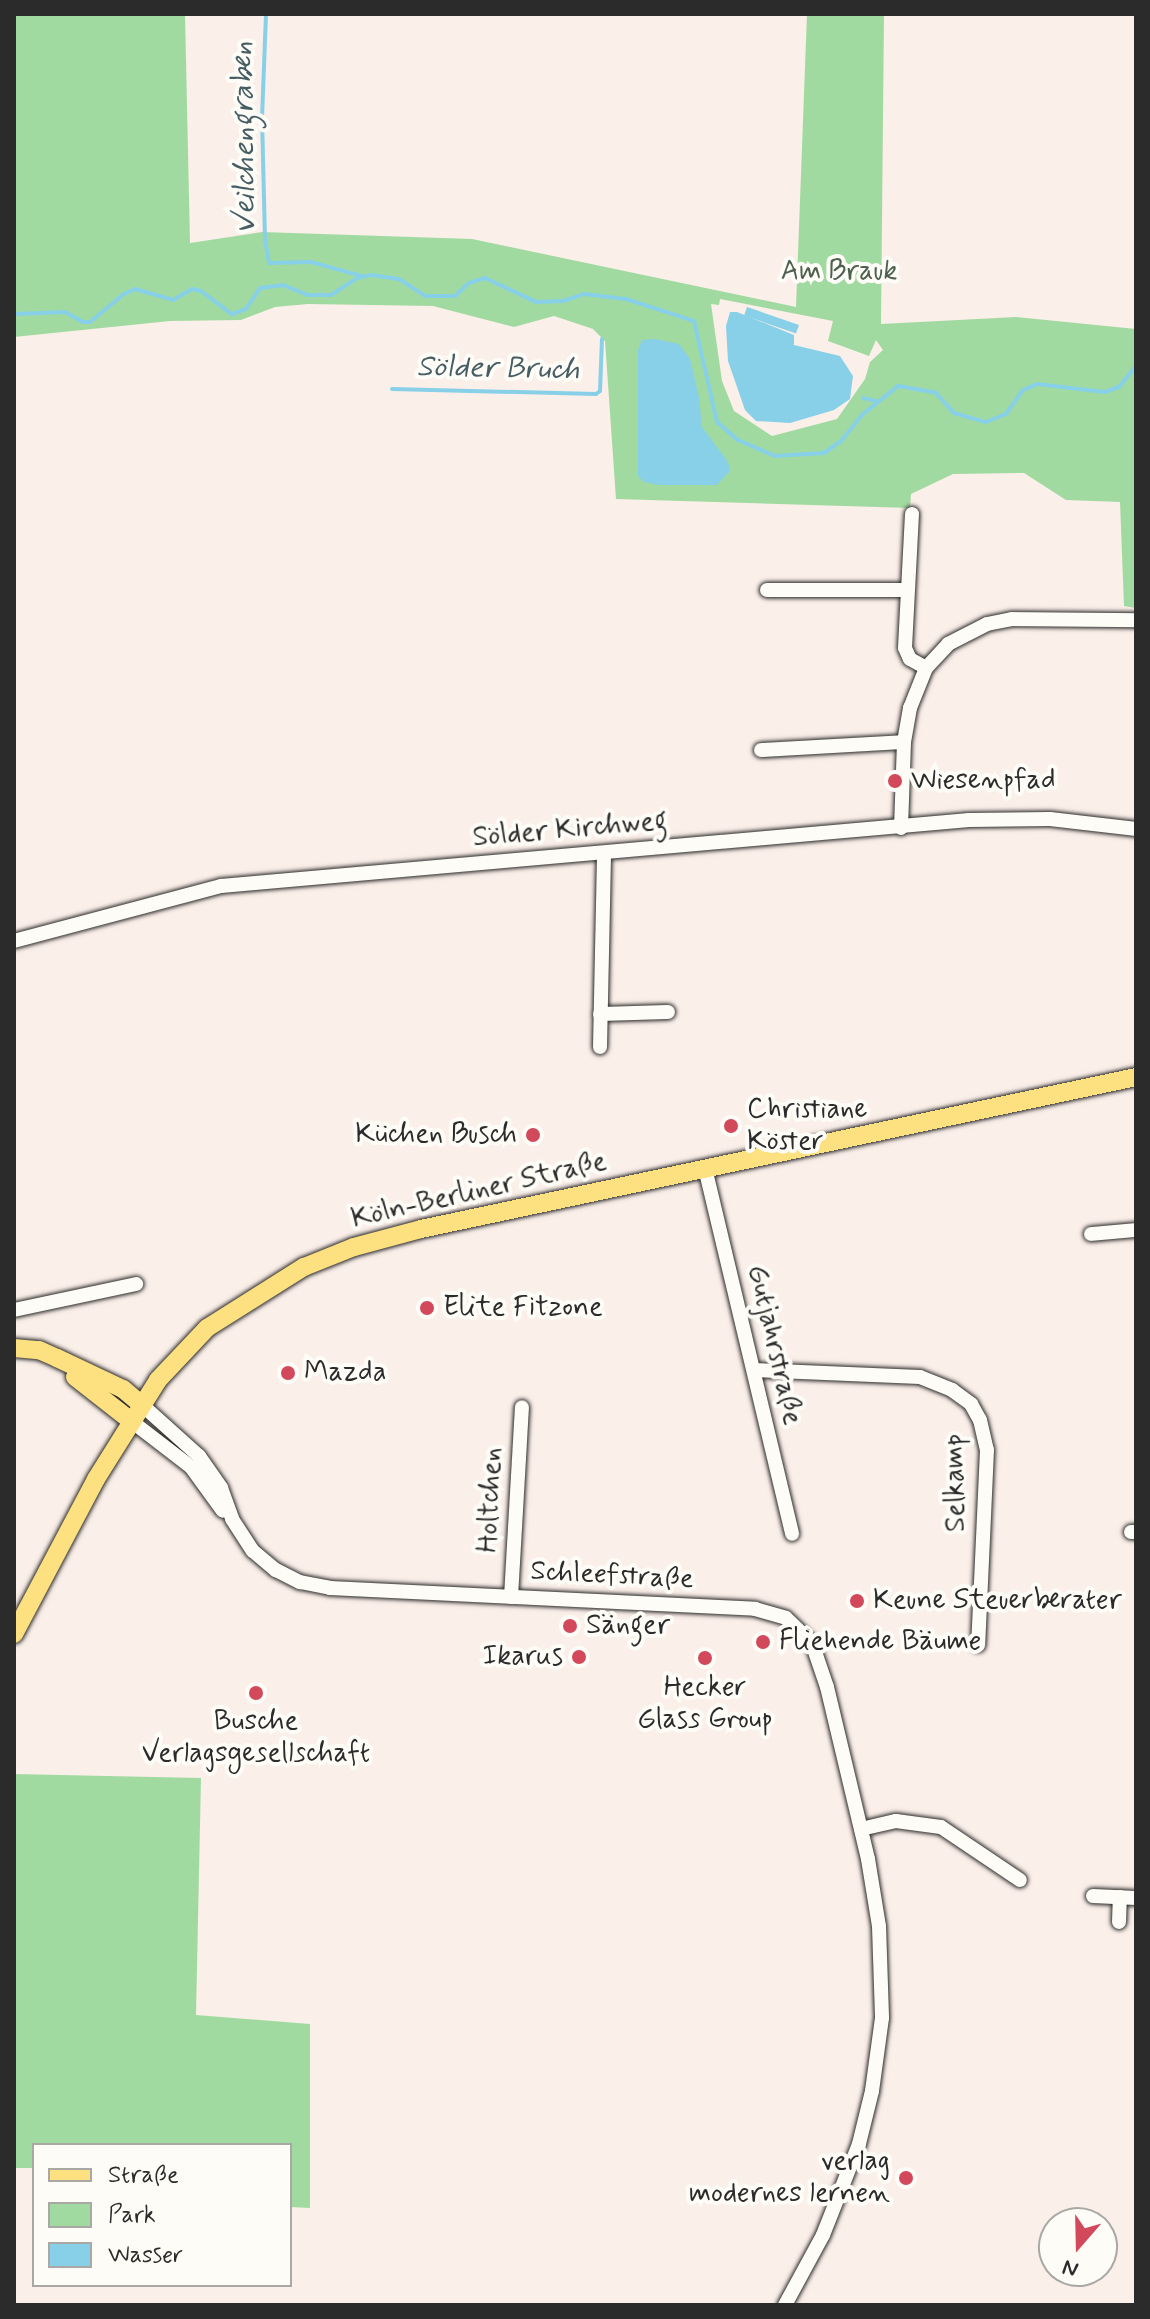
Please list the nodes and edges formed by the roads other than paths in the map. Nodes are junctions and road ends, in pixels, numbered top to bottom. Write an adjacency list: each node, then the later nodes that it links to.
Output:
1 (912, 514): 3 (street)
2 (767, 590): 3 (street)
3 (907, 590): 5 (street)
4 (1136, 620): 5 (street)
5 (926, 668): 6 (street)
6 (904, 742): 7 (street); 8 (street)
7 (761, 750)
8 (901, 828): 9 (street, Sölder Kirchweg); 10 (street, Sölder Kirchweg)
9 (1136, 829)
10 (604, 853): 11 (street, Sölder Kirchweg); 13 (street)
11 (14, 941)
12 (668, 1012): 13 (street)
13 (600, 1014): 14 (street)
14 (600, 1047)
15 (1136, 1077): 16 (main road, Köln-Berliner Straße)
16 (705, 1168): 22 (street, Gutjahrstraße); 24 (main road, Köln-Berliner Straße)
17 (1136, 1230): 18 (street)
18 (1091, 1234)
19 (136, 1284): 20 (street)
20 (14, 1310)
21 (18, 1349): 24 (main road)
22 (754, 1370): 25 (street, Gutjahrstraße); 28 (street, Selkamp)
23 (522, 1407): 26 (street, Holtchen)
24 (136, 1412): 26 (street, Schleefstraße); 27 (main road, Köln-Berliner Straße)
25 (792, 1534)
26 (511, 1597): 29 (street, Schleefstraße)
27 (14, 1634)
28 (978, 1645)
29 (861, 1829): 30 (street); 35 (street, Schleefstraße)
30 (1020, 1880)
31 (1093, 1896): 32 (street)
32 (1120, 1897): 33 (street); 34 (street)
33 (1136, 1898)
34 (1119, 1922)
35 (785, 2305)

